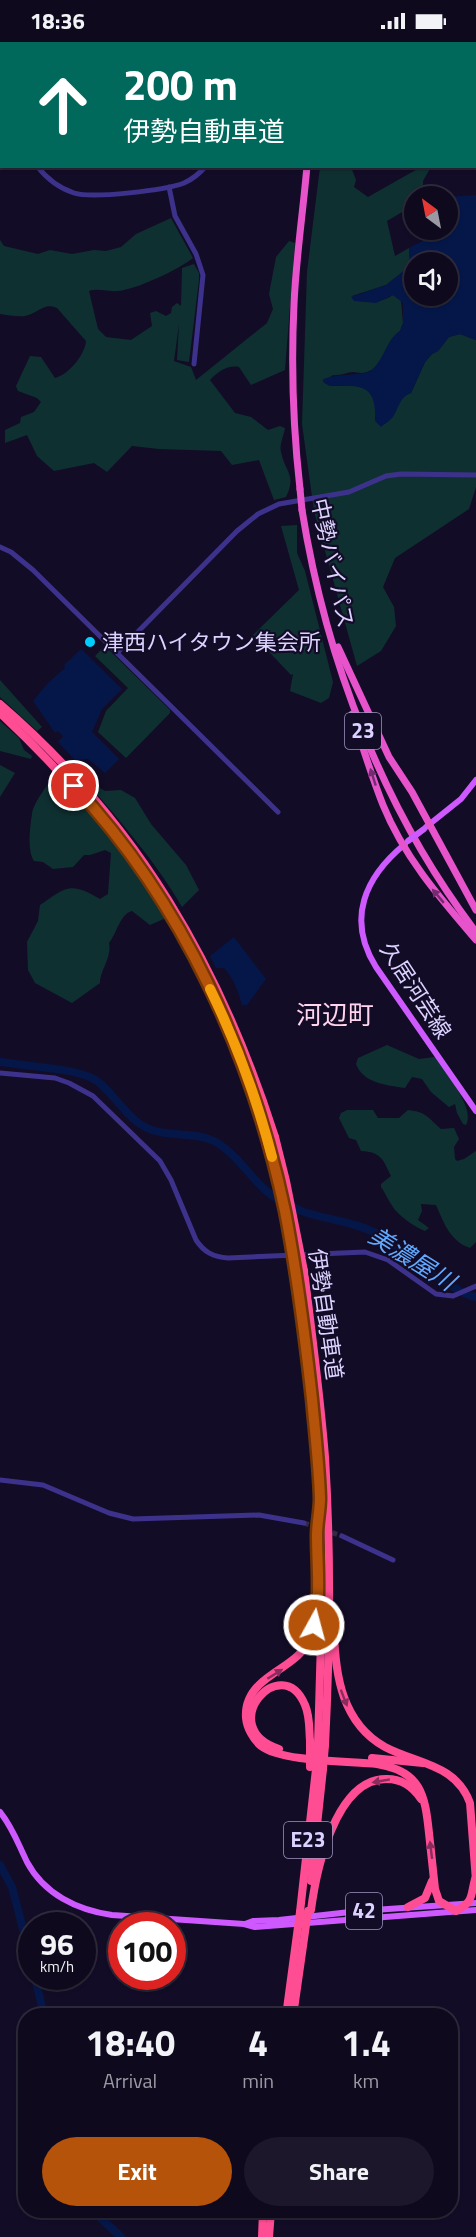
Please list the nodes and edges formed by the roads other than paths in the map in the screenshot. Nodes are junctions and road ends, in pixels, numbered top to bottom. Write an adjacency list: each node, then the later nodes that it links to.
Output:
1 (39, 168): 4 (street)
2 (204, 168): 4 (street)
3 (307, 168): 8 (highway, 中勢バイパス / 23, bridge)
4 (169, 187): 5 (street)
5 (194, 364)
6 (476, 475): 9 (street)
7 (0, 547): 9 (street)
8 (325, 619): 15 (highway, 23); 16 (highway, 23, one-way to 8); 18 (highway, 中勢バイパス / 23)
9 (117, 653): 14 (street)
10 (0, 704): 12 (highway, 伊勢自動車道 / E23)
11 (0, 713): 12 (highway, 伊勢自動車道 / E23)
12 (38, 745): 22 (highway, 伊勢自動車道 / E23, bridge)
13 (476, 780): 15 (main road, 久居河芸線)
14 (278, 812)
15 (427, 827): 16 (main road, 久居河芸線, bridge); 17 (highway)
16 (406, 843): 19 (highway, one-way to 16); 21 (main road, 久居河芸線)
17 (476, 910)
18 (476, 932)
19 (476, 940)
20 (0, 1073): 23 (street)
21 (476, 1111)
22 (300, 1272): 25 (highway, 伊勢自動車道 / E23); 28 (highway, 伊勢自動車道 / E23)
23 (476, 1286)
24 (0, 1480): 26 (street)
25 (320, 1500): 30 (highway, 伊勢自動車道 / E23); 33 (highway, one-way to 25)
26 (304, 1523)
27 (342, 1536): 29 (street)
28 (329, 1557): 30 (highway, 伊勢自動車道 / E23); 31 (highway, one-way to 31)
29 (393, 1560)
30 (318, 1743): 31 (highway); 32 (highway, bridge); 32 (highway, 伊勢自動車道 / E23, bridge)
31 (429, 1763): 36 (highway)
32 (316, 1768): 41 (highway, 伊勢自動車道 / E23); 41 (highway, 伊勢自動車道 / E23)
33 (426, 1808): 35 (highway, one-way to 33); 41 (highway, one-way to 41)
34 (0, 1812): 43 (main road, 42)
35 (434, 1878): 38 (highway); 39 (highway)
36 (476, 1880): 37 (highway)
37 (472, 1904): 38 (main road, 42); 42 (highway)
38 (444, 1906): 39 (main road, 42); 42 (highway)
39 (408, 1907): 43 (main road, 42)
40 (476, 1910): 42 (main road, 42)
41 (306, 1911): 44 (highway, 伊勢自動車道 / E23, bridge); 45 (highway, 伊勢自動車道 / E23, bridge)
42 (456, 1911): 43 (main road, 42)
43 (244, 1924)
44 (288, 2008)
45 (294, 2008)
46 (263, 2218): 48 (highway)
47 (270, 2218): 49 (highway)
48 (262, 2237)
49 (269, 2237)

